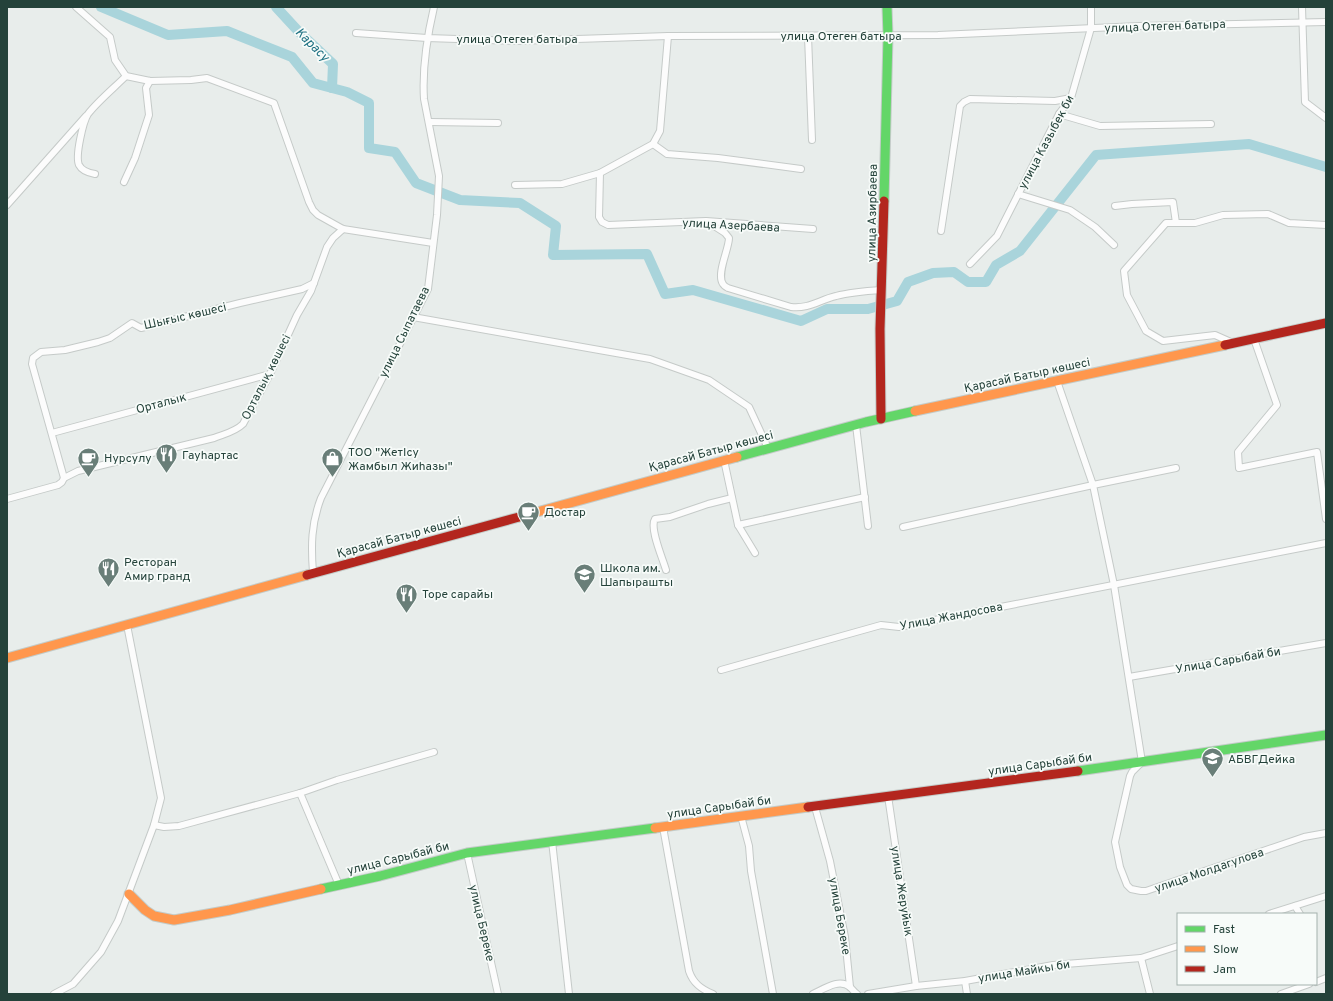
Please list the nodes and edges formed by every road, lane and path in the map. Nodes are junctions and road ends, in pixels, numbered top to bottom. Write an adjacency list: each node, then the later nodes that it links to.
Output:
1 (76, 7): 14 (street)
2 (434, 7): 13 (street, улица Сыпатаева)
3 (887, 7): 12 (main road, улица Азирбаева)
4 (1091, 7): 8 (street, улица Казыбек би)
5 (1302, 7): 6 (street)
6 (1302, 22): 7 (street, улица Отеген батыра); 8 (street, улица Отеген батыра); 19 (street)
7 (1326, 22)
8 (1091, 28): 12 (street, улица Отеген батыра); 16 (street, улица Казыбек би)
9 (356, 33): 13 (street, улица Отеген батыра)
10 (668, 36): 11 (street, улица Отеген батыра); 13 (street, улица Отеген батыра); 24 (street)
11 (808, 36): 12 (street, улица Отеген батыра); 23 (street)
12 (888, 36): 43 (main road, улица Азирбаева)
13 (427, 38): 20 (street, улица Сыпатаева)
14 (126, 76): 15 (street); 18 (street)
15 (150, 81): 28 (street); 36 (street)
16 (1071, 98): 17 (street, улица Казыбек би); 38 (street)
17 (1059, 114): 22 (street); 30 (street, улица Казыбек би)
18 (88, 115): 27 (street); 31 (street)
19 (1326, 118)
20 (430, 122): 21 (street); 39 (street, улица Сыпатаева)
21 (498, 123)
22 (1211, 124)
23 (812, 140)
24 (653, 144): 25 (street); 26 (street)
25 (801, 168)
26 (600, 173): 29 (street); 33 (street, улица Азербаева)
27 (95, 174)
28 (124, 182)
29 (515, 185)
30 (1018, 194): 40 (street); 41 (street, улица Казыбек би)
31 (7, 205)
32 (1115, 206): 34 (street)
33 (706, 221): 37 (street, улица Азербаева); 43 (street)
34 (1176, 223): 35 (street); 47 (street)
35 (1326, 225)
36 (343, 229): 39 (street); 42 (street, Орталық көшесі)
37 (813, 229)
38 (941, 231)
39 (433, 243): 44 (street, улица Сыпатаева)
40 (1114, 245)
41 (970, 264)
42 (314, 283): 48 (street, Орталық көшесі); 52 (street, Шығыс көшесі)
43 (882, 293): 50 (main road, улица Азирбаева)
44 (413, 317): 53 (street); 68 (street, улица Сыпатаева)
45 (1326, 323): 46 (main road, Қарасай Батыр көшесі)
46 (1254, 339): 47 (main road, Қарасай Батыр көшесі); 61 (street)
47 (1234, 343): 49 (main road, Қарасай Батыр көшесі)
48 (270, 374): 52 (street, Орталык); 56 (street, Орталық көшесі)
49 (1057, 381): 50 (main road, Қарасай Батыр көшесі); 57 (street)
50 (881, 419): 51 (main road, Қарасай Батыр көшесі)
51 (856, 425): 53 (main road, Қарасай Батыр көшесі); 58 (street)
52 (52, 433): 56 (street)
53 (768, 448): 54 (main road, Қарасай Батыр көшесі)
54 (724, 460): 59 (street); 68 (main road, Қарасай Батыр көшесі)
55 (1176, 468): 57 (street)
56 (64, 478): 60 (street, Орталық көшесі)
57 (1093, 484): 64 (street); 69 (street)
58 (865, 497): 62 (street); 63 (street)
59 (732, 498): 62 (street); 67 (street)
60 (7, 499)
61 (1326, 519)
62 (738, 525): 66 (street)
63 (868, 526)
64 (903, 527)
65 (1326, 542): 69 (street, Улица Жандосова)
66 (755, 553)
67 (666, 570)
68 (313, 573): 70 (main road, Қарасай Батыр көшесі)
69 (1114, 585): 73 (street, Улица Жандосова); 74 (street)
70 (127, 625): 72 (main road, Қарасай Батыр көшесі); 82 (street)
71 (1326, 643): 74 (street, Улица Сарыбай би)
72 (7, 657)
73 (722, 670)
74 (1129, 677): 77 (street)
75 (1326, 735): 77 (main road, улица Сарыбай би)
76 (434, 752): 78 (street)
77 (1142, 762): 79 (main road, улица Сарыбай би); 84 (street, улица Молдагулова)
78 (300, 793): 82 (street); 87 (street)
79 (888, 796): 80 (main road, улица Сарыбай би); 97 (street, улица Жеруйык)
80 (815, 806): 81 (main road, улица Сарыбай би); 98 (street, улица Береке)
81 (740, 816): 83 (main road, улица Сарыбай би); 103 (street)
82 (154, 825): 88 (street)
83 (662, 827): 85 (main road, улица Сарыбай би); 102 (street)
84 (1326, 833)
85 (552, 841): 86 (main road, улица Сарыбай би); 101 (street)
86 (467, 853): 87 (main road, улица Сарыбай би); 100 (street, улица Береке)
87 (339, 885): 88 (main road, улица Сарыбай би)
88 (129, 894): 99 (street)
89 (1326, 896): 90 (street)
90 (1295, 906): 91 (street); 92 (street)
91 (1272, 913)
92 (1299, 913)
93 (1177, 946): 94 (street, улица Майкы би)
94 (1141, 958): 95 (street, улица Майкы би); 108 (street)
95 (965, 981): 97 (street, улица Майкы би); 107 (street)
96 (1306, 985): 109 (street)
97 (916, 986): 106 (street, улица Майкы би)
98 (850, 987): 104 (street); 105 (street)
99 (54, 994)
100 (498, 994)
101 (568, 994)
102 (713, 994)
103 (773, 994)
104 (813, 994)
105 (857, 994)
106 (868, 994)
107 (967, 994)
108 (1150, 994)
109 (1281, 994)

